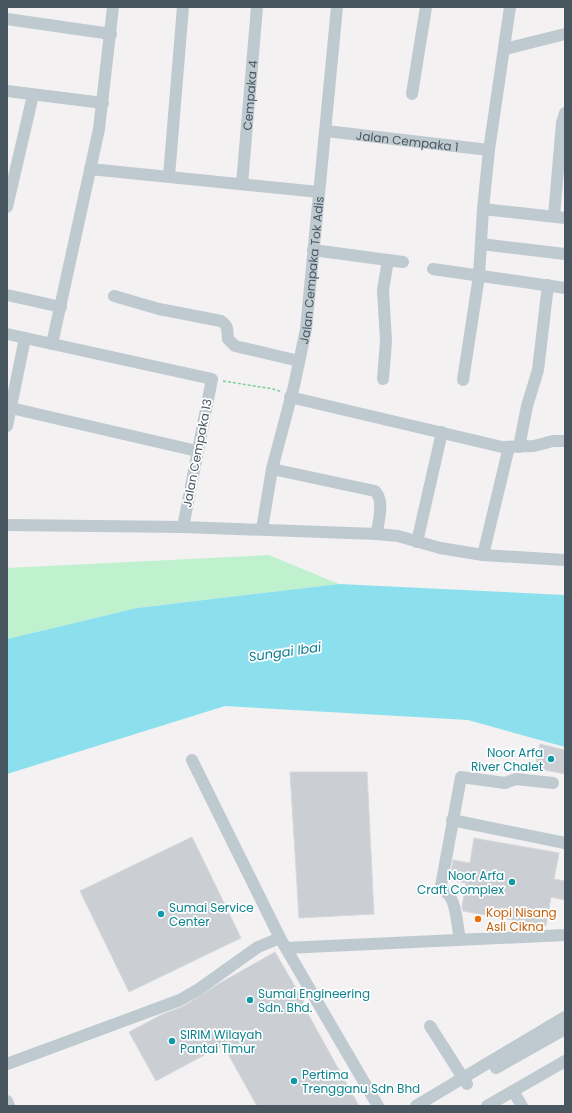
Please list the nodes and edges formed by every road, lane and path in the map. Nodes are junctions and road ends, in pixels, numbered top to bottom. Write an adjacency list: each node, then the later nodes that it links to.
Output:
1 (113, 7): 8 (street)
2 (183, 7): 19 (street)
3 (257, 7): 20 (street, Cempaka 4)
4 (426, 7): 12 (street)
5 (512, 7): 10 (street)
6 (334, 8): 16 (street, Jalan Cempaka Tok Adis)
7 (7, 19): 8 (street)
8 (111, 34): 14 (street)
9 (565, 34): 10 (street)
10 (505, 49): 17 (street)
11 (7, 91): 13 (street)
12 (412, 94)
13 (32, 95): 14 (street); 22 (street)
14 (103, 103): 18 (street)
15 (565, 113): 24 (street)
16 (326, 130): 17 (street, Jalan Cempaka 1); 21 (street, Jalan Cempaka Tok Adis)
17 (489, 150): 23 (street)
18 (90, 169): 19 (street); 36 (street)
19 (169, 176): 20 (street)
20 (242, 184): 21 (street)
21 (318, 192): 26 (street, Jalan Cempaka Tok Adis)
22 (7, 206)
23 (483, 209): 24 (street); 25 (street)
24 (559, 217)
25 (481, 244): 27 (street); 31 (street)
26 (313, 250): 28 (street); 40 (street, Jalan Cempaka Tok Adis)
27 (565, 254)
28 (388, 260): 29 (street); 42 (street)
29 (403, 262)
30 (433, 269): 31 (street)
31 (478, 276): 32 (street); 43 (street)
32 (548, 285): 33 (street); 49 (street)
33 (565, 288)
34 (7, 295): 36 (street)
35 (114, 296): 40 (street)
36 (61, 307): 39 (street)
37 (7, 334): 38 (street)
38 (25, 338): 39 (street); 45 (street)
39 (53, 339): 41 (street)
40 (298, 365): 44 (street, Jalan Cempaka Tok Adis)
41 (212, 379): 44 (path); 50 (street, Jalan Cempaka 13)
42 (383, 379)
43 (463, 380)
44 (292, 391): 47 (street); 51 (street, Jalan Cempaka Tok Adis)
45 (11, 408): 46 (street); 50 (street)
46 (7, 426)
47 (433, 430): 49 (street); 56 (street)
48 (565, 442): 49 (street)
49 (514, 447): 57 (street)
50 (197, 451): 53 (street, Jalan Cempaka 13)
51 (272, 469): 54 (street, Jalan Cempaka Tok Adis); 55 (street)
52 (7, 525): 53 (street)
53 (183, 527): 54 (street)
54 (262, 529): 55 (street)
55 (376, 534): 56 (street)
56 (407, 539): 57 (street)
57 (483, 555): 58 (street)
58 (565, 560)
59 (192, 760): 65 (street)
60 (554, 783): 61 (street)
61 (452, 820): 62 (street); 64 (street)
62 (565, 843)
63 (565, 934): 64 (street)
64 (460, 939): 65 (street)
65 (283, 943): 70 (street); 75 (street)
66 (565, 1017): 71 (street)
67 (430, 1026): 71 (street)
68 (565, 1029): 71 (street)
69 (565, 1061): 72 (street)
70 (7, 1064)
71 (465, 1081): 76 (street); 77 (street)
72 (513, 1091): 78 (street); 79 (street)
73 (7, 1102): 74 (street)
74 (9, 1106)
75 (378, 1106)
76 (416, 1106)
77 (429, 1106)
78 (487, 1106)
79 (522, 1106)

